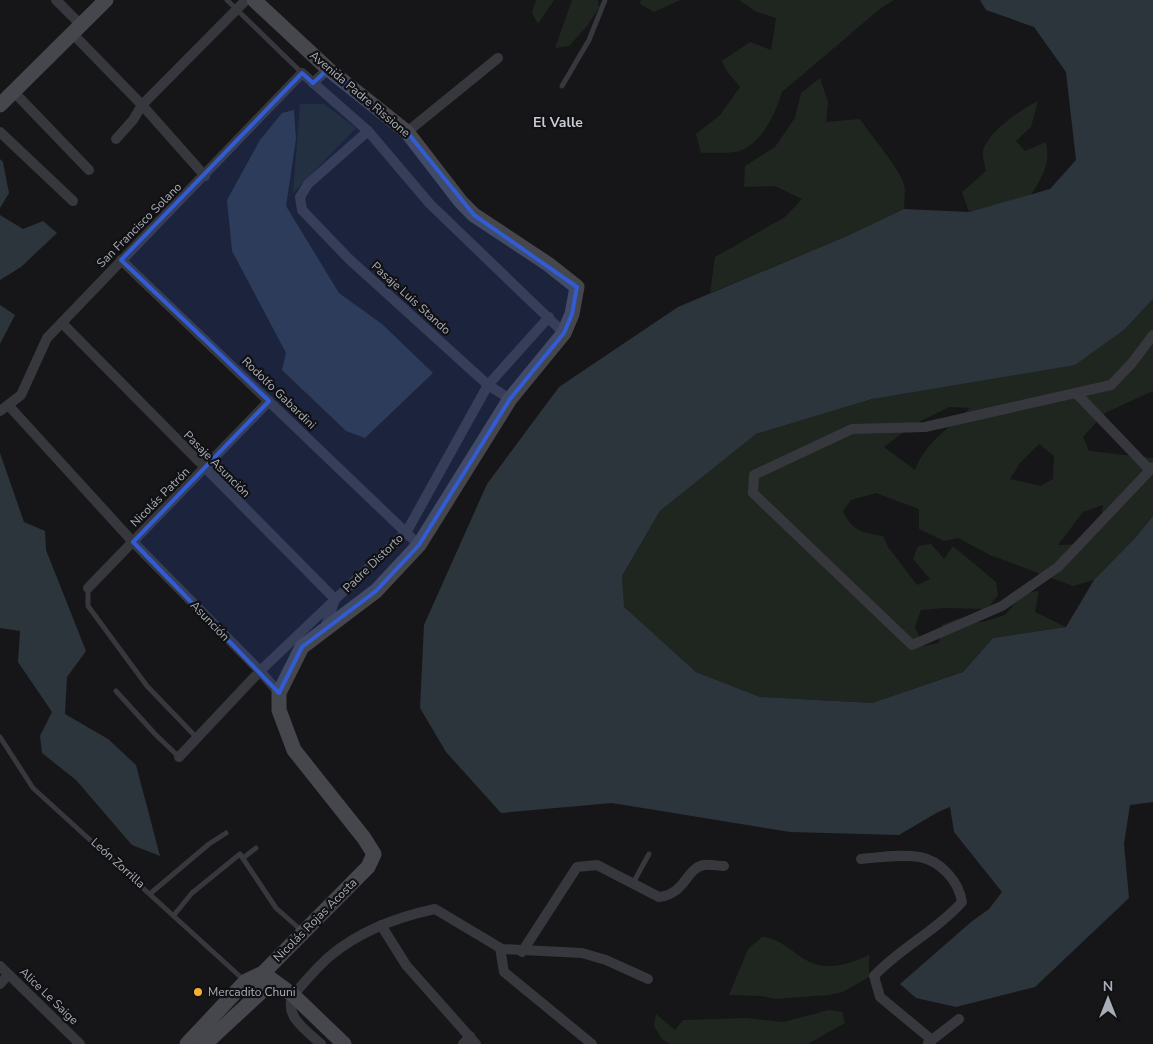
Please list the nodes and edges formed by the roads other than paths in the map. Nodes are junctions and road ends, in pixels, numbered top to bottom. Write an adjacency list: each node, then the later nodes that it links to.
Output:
1 (56, 0): 8 (street)
2 (106, 0): 8 (street)
3 (227, 0): 7 (lane)
4 (246, 0): 7 (street)
5 (254, 0): 10 (street, Avenida Padre Rissione)
6 (605, 0): 13 (lane)
7 (237, 9): 11 (lane); 16 (street)
8 (76, 29): 14 (street); 16 (street)
9 (498, 58): 19 (street)
10 (328, 69): 12 (street); 19 (street, Avenida Padre Rissione)
11 (302, 73): 12 (street, Avenida Padre Rissione); 22 (street, San Francisco Solano)
12 (313, 83): 17 (street, Avenida Padre Rissione)
13 (562, 86)
14 (13, 91): 15 (street); 21 (street)
15 (0, 105)
16 (142, 105): 20 (street); 22 (street)
17 (368, 131): 26 (street, Avenida Padre Rissione); 30 (street, Pasaje Luis Stando)
18 (0, 132): 23 (street)
19 (407, 132): 25 (street, Avenida Padre Rissione)
20 (116, 139)
21 (89, 170)
22 (205, 176): 24 (street, San Francisco Solano)
23 (73, 201)
24 (122, 260): 27 (street, San Francisco Solano); 33 (street, Rodolfo Gabardini)
25 (572, 314): 28 (street, Padre Distorto)
26 (549, 317): 28 (street, Avenida Padre Rissione); 30 (street, Padre Distorto)
27 (62, 323): 34 (street, San Francisco Solano); 37 (street, Pasaje Asunción)
28 (564, 333): 32 (street, Padre Distorto)
29 (1153, 335): 31 (street)
30 (488, 385): 32 (street, Pasaje Luis Stando); 38 (street, Padre Distorto)
31 (1077, 394): 36 (street); 36 (street)
32 (510, 399): 40 (street, Padre Distorto)
33 (269, 401): 37 (street, Nicolás Patrón); 38 (street, Rodolfo Gabardini)
34 (10, 406): 35 (street); 39 (street, Asunción)
35 (0, 411)
36 (1151, 468)
37 (205, 470): 39 (street, Nicolás Patrón); 42 (street, Pasaje Asunción)
38 (407, 531): 40 (street, Rodolfo Gabardini); 42 (street, Padre Distorto)
39 (133, 542): 41 (street, Nicolás Patrón); 44 (street, Asunción)
40 (419, 544): 43 (street, Padre Distorto)
41 (88, 588): 48 (lane)
42 (334, 600): 43 (street); 44 (street, Padre Distorto)
43 (325, 628): 46 (street, Padre Distorto)
44 (260, 671): 46 (street, Asunción); 48 (street, Padre Distorto)
45 (116, 692): 49 (lane)
46 (279, 694): 60 (street, Nicolás Rojas Acosta)
47 (0, 737): 57 (lane, León Zorrilla)
48 (197, 739): 49 (street, Padre Distorto)
49 (180, 757)
50 (226, 833): 57 (lane)
51 (256, 848): 53 (lane)
52 (649, 854): 56 (lane)
53 (243, 858): 58 (lane); 60 (lane)
54 (861, 858): 73 (street)
55 (724, 866): 56 (street)
56 (633, 884): 62 (street)
57 (152, 893): 58 (lane, León Zorrilla)
58 (174, 915): 67 (lane, León Zorrilla)
59 (381, 925): 61 (street); 69 (street); 71 (street)
60 (304, 933): 64 (street, Nicolás Rojas Acosta)
61 (500, 948): 62 (street); 78 (street)
62 (522, 952): 66 (street)
63 (0, 966): 65 (street, Alice Le Saige)
64 (263, 973): 67 (street); 69 (street); 76 (street)
65 (8, 975): 68 (street); 74 (street, Alice Le Saige)
66 (648, 979)
67 (246, 981): 75 (street)
68 (0, 984)
69 (293, 995): 72 (street); 77 (street)
70 (959, 1019): 73 (street)
71 (470, 1041)
72 (340, 1042)
73 (930, 1042)
74 (80, 1044)
75 (187, 1044)
76 (205, 1044)
77 (321, 1044)
78 (592, 1044)

